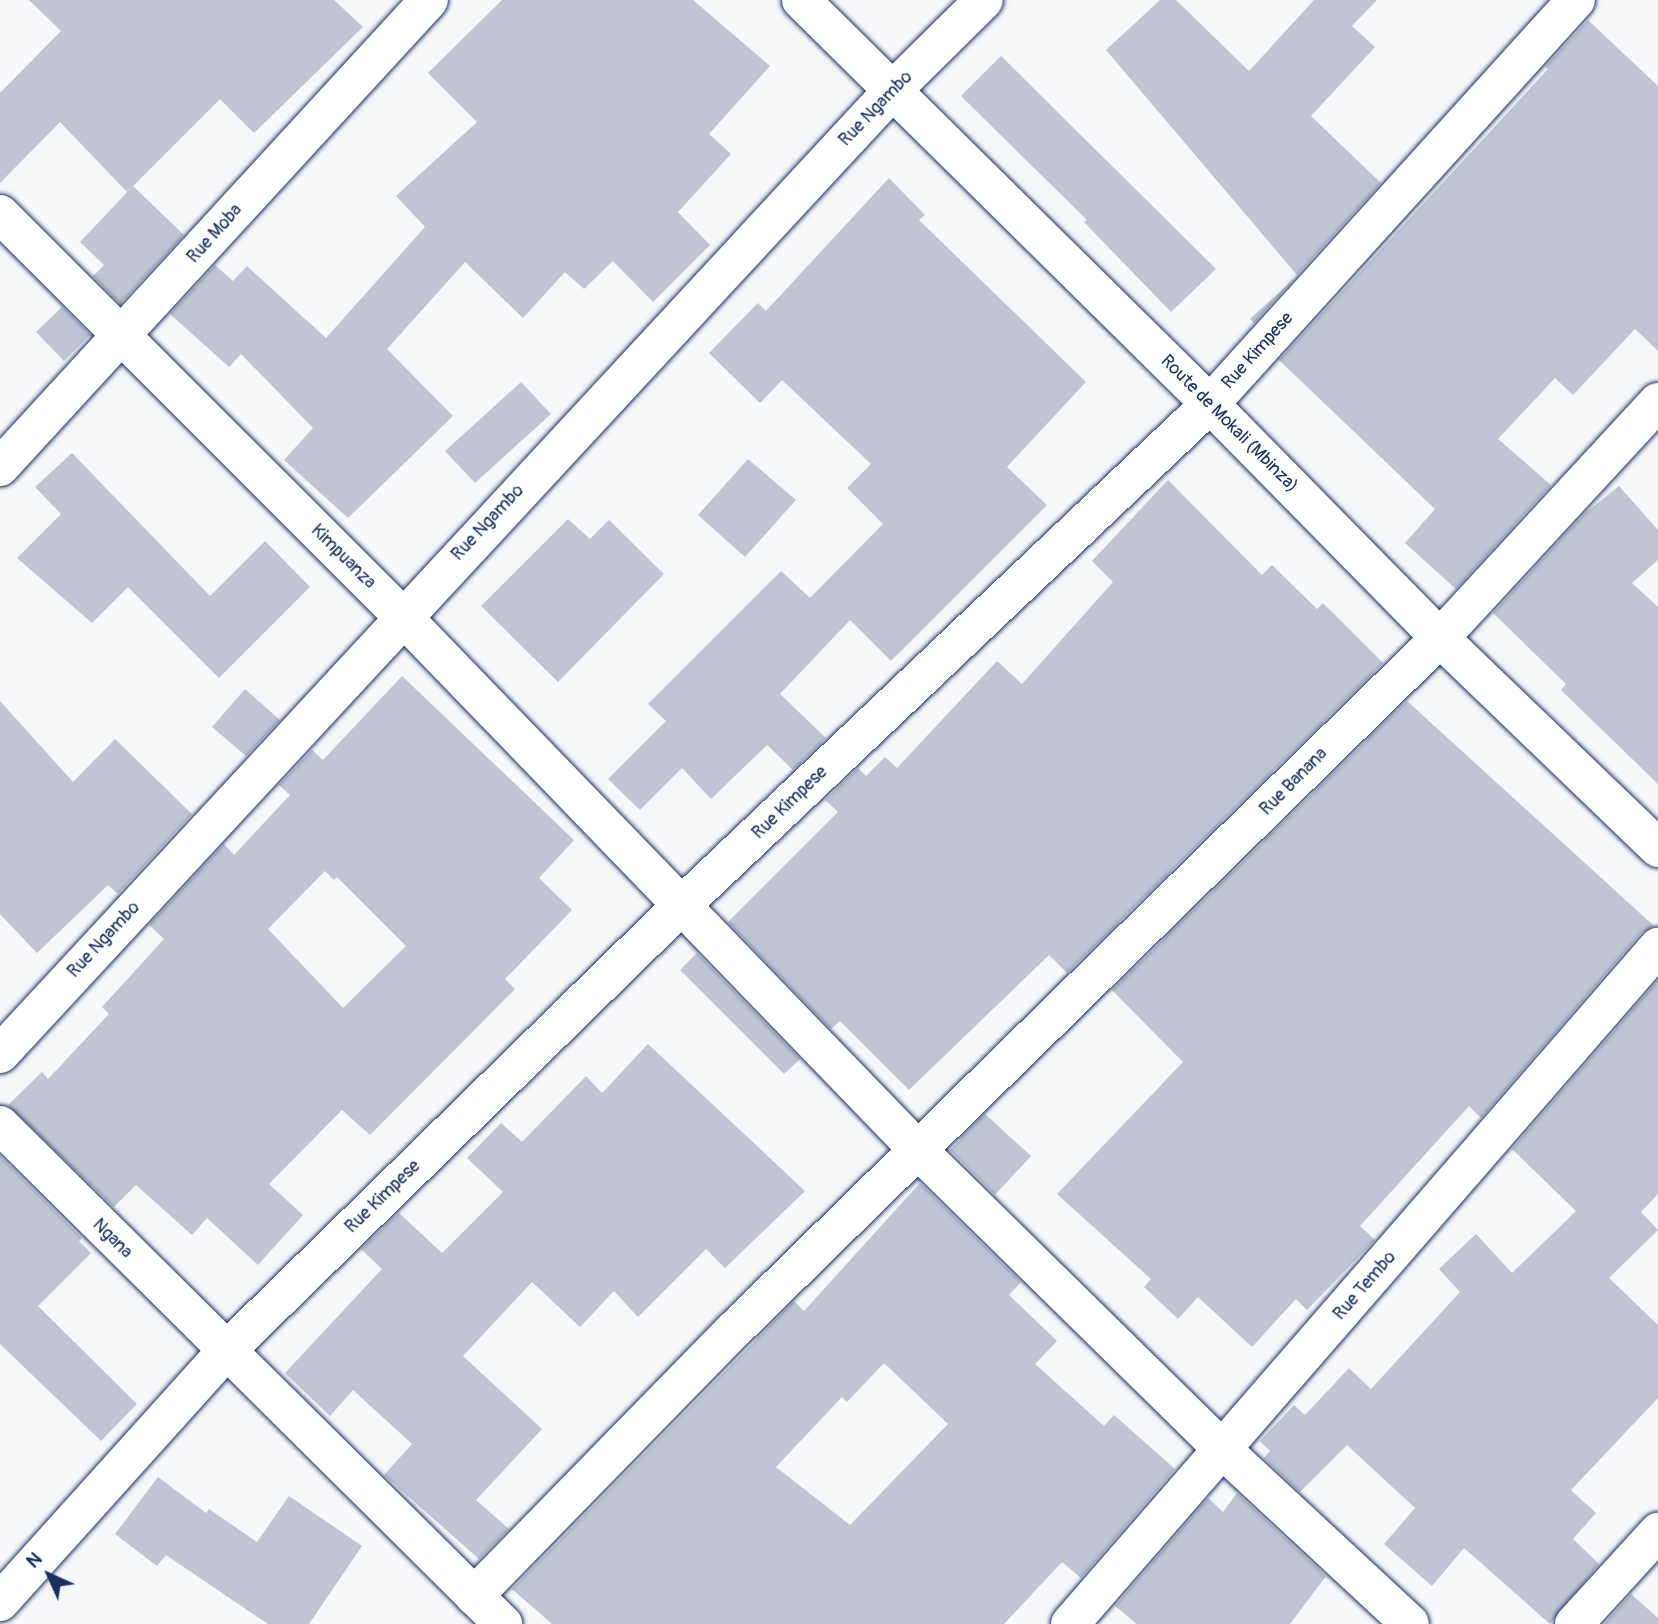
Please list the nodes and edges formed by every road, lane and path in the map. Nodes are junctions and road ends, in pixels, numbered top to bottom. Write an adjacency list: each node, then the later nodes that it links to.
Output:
1 (429, 0): 7 (street, Rue Moba)
2 (801, 0): 5 (street, Route de Mokali (Mbinza))
3 (984, 0): 5 (street, Rue Ngambo)
4 (1576, 0): 9 (street, Rue Kimpese)
5 (892, 91): 9 (street, Route de Mokali (Mbinza)); 11 (street, Rue Ngambo)
6 (0, 214): 7 (street, Kimpuanza)
7 (122, 335): 10 (street, Rue Moba); 11 (street, Kimpuanza)
8 (1658, 402): 12 (street, Rue Banana)
9 (1210, 404): 12 (street, Route de Mokali (Mbinza)); 14 (street, Rue Kimpese)
10 (0, 467)
11 (402, 616): 14 (street, Kimpuanza); 16 (street, Rue Ngambo)
12 (1440, 638): 13 (street, Route de Mokali (Mbinza)); 18 (street, Rue Banana)
13 (1658, 848)
14 (681, 906): 18 (street, Kimpuanza); 19 (street, Rue Kimpese)
15 (1658, 947): 20 (street, Rue Tembo)
16 (0, 1054)
17 (0, 1125): 19 (street, Ngana)
18 (920, 1152): 20 (street, Kimpuanza); 23 (street, Rue Banana)
19 (224, 1353): 22 (street, Rue Kimpese); 23 (street, Ngana)
20 (1223, 1450): 24 (street, Rue Tembo); 25 (street, Kimpuanza)
21 (1658, 1532): 26 (street)
22 (0, 1602)
23 (490, 1615)
24 (1070, 1624)
25 (1410, 1624)
26 (1574, 1624)

